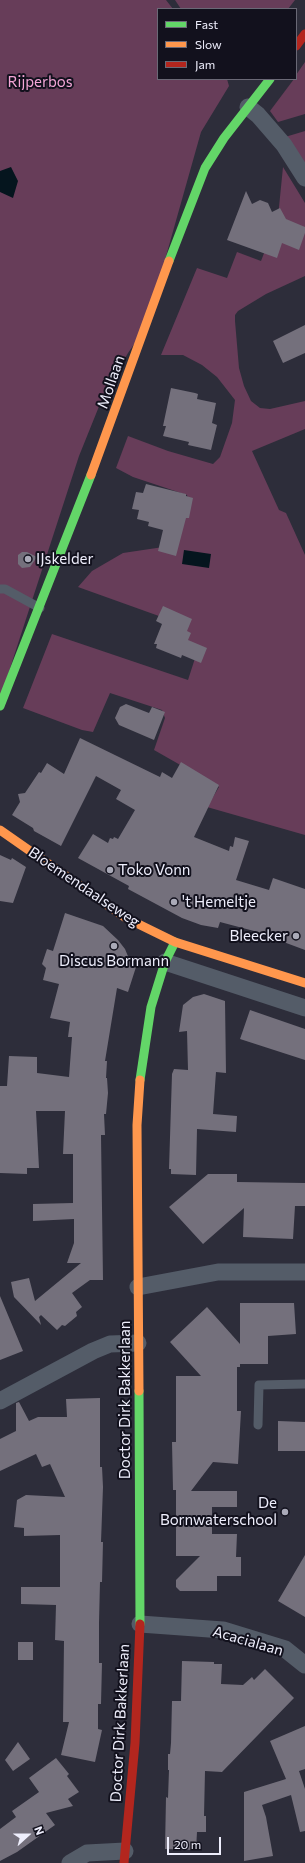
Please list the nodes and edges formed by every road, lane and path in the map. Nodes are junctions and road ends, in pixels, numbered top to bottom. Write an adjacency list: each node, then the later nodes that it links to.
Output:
1 (305, 34): 2 (street)
2 (297, 45)
3 (269, 80): 4 (street, Mollaan)
4 (248, 107): 5 (street); 7 (street, Mollaan)
5 (305, 178)
6 (0, 589): 7 (lane)
7 (40, 608): 8 (street, Mollaan)
8 (0, 706)
9 (0, 832): 10 (street, Bloemendaalseweg)
10 (175, 942): 11 (street, Doctor Dirk Bakkerlaan); 12 (street, Bloemendaalseweg)
11 (165, 962): 13 (street); 15 (street, Doctor Dirk Bakkerlaan)
12 (305, 983)
13 (305, 1008)
14 (305, 1272): 15 (street)
15 (138, 1287): 16 (street, Doctor Dirk Bakkerlaan)
16 (138, 1342): 18 (street); 20 (street, Doctor Dirk Bakkerlaan)
17 (305, 1384): 19 (lane)
18 (0, 1401)
19 (258, 1425)
20 (140, 1624): 21 (street, Acacialaan); 22 (street, Doctor Dirk Bakkerlaan)
21 (305, 1665)
22 (125, 1857): 23 (street)
23 (70, 1863)

